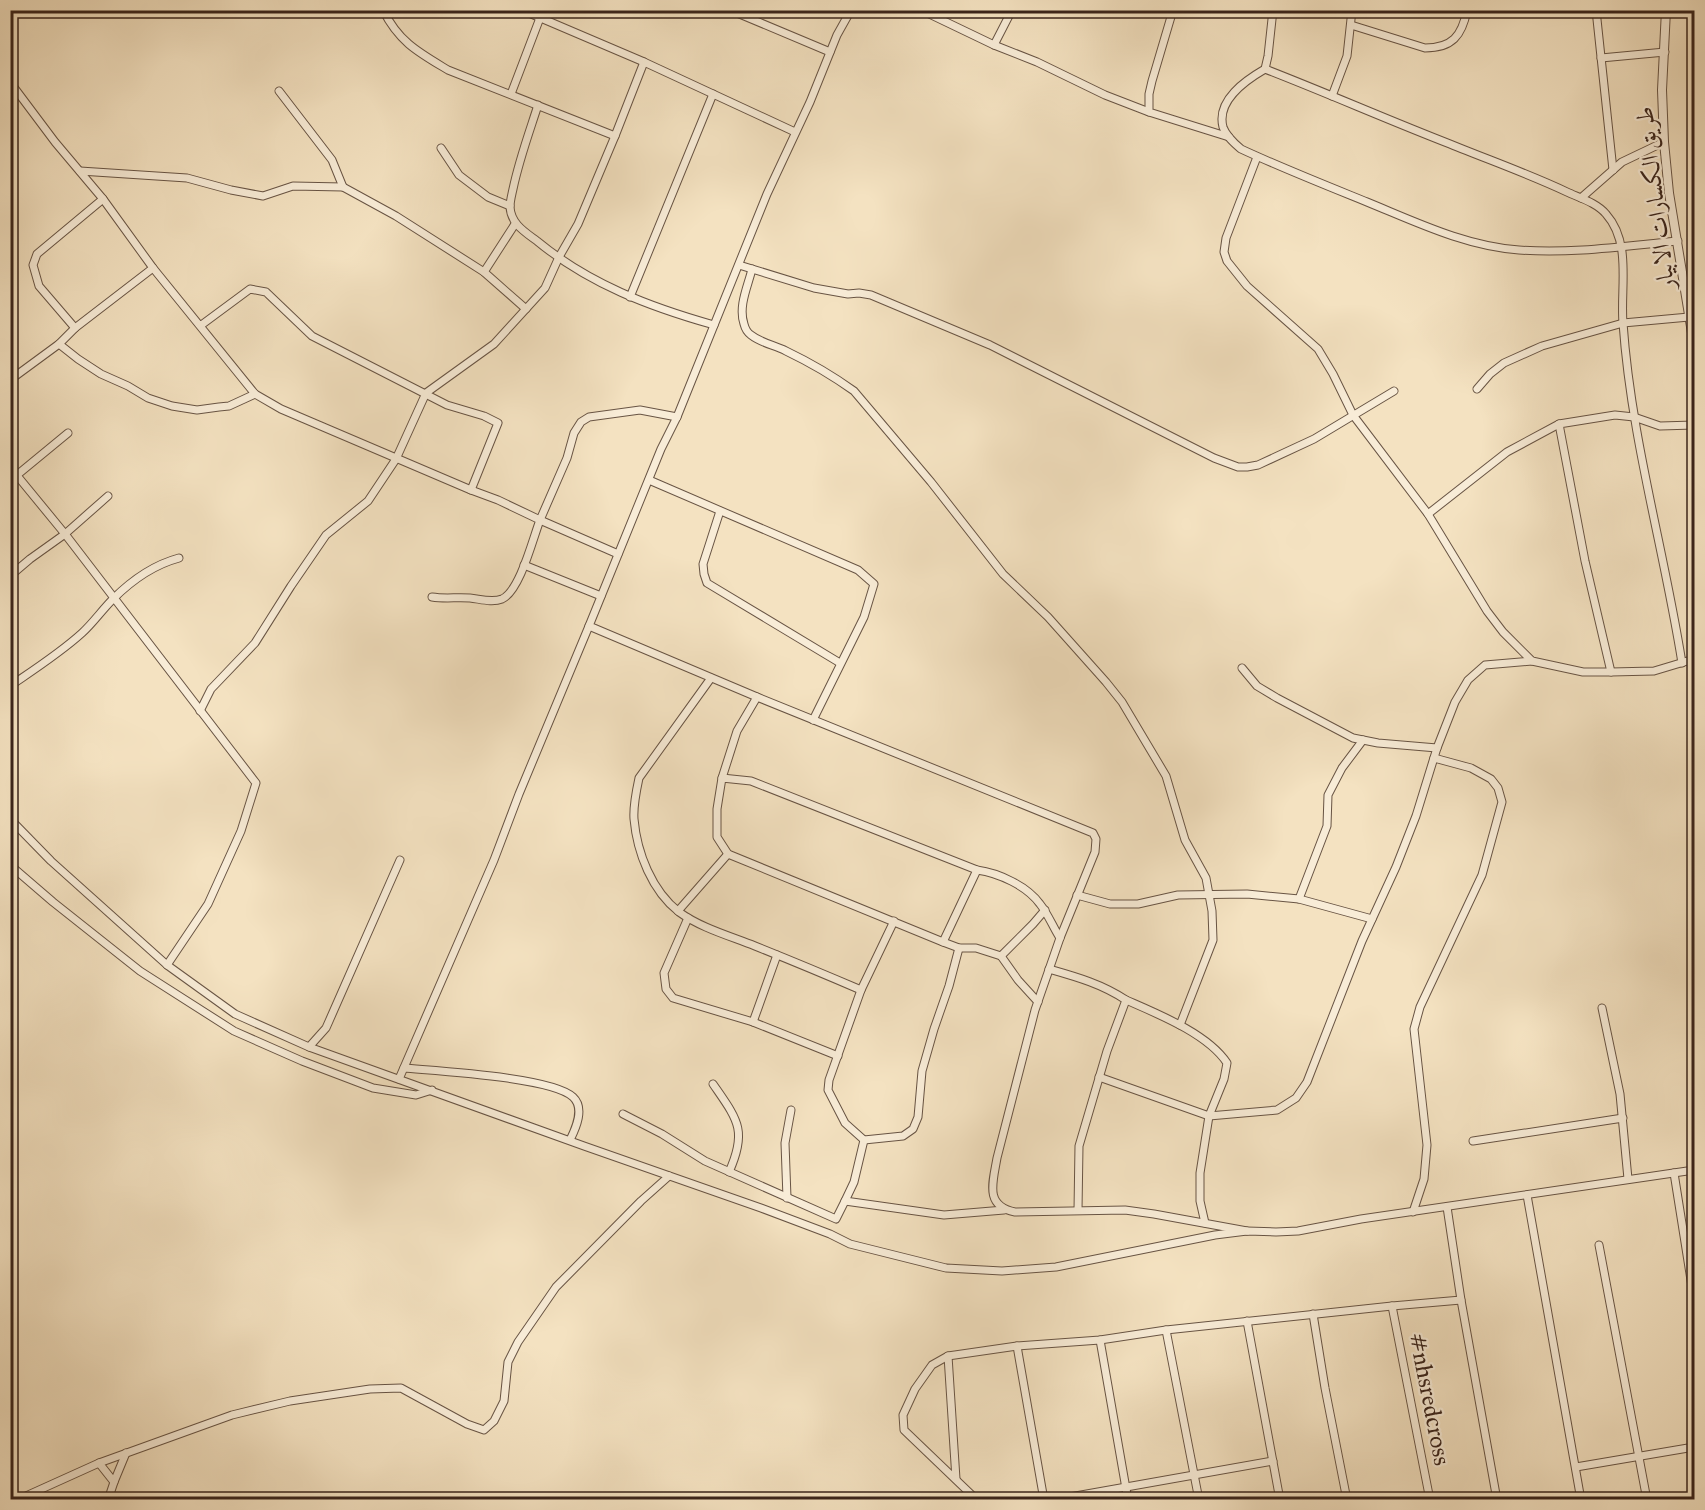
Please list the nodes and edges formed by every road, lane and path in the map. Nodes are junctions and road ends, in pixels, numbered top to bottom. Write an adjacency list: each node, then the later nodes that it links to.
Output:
1 (383, 10): 24 (street)
2 (522, 10): 14 (street)
3 (543, 10): 14 (street)
4 (730, 10): 17 (street)
5 (851, 10): 17 (street)
6 (921, 10): 16 (street)
7 (1012, 10): 16 (street)
8 (1173, 10): 28 (street)
9 (1273, 10): 21 (street)
10 (1352, 10): 15 (street)
11 (1467, 10): 15 (street)
12 (1596, 10): 19 (street)
13 (1666, 10): 18 (street, طريق الكسارات الابيار)
14 (540, 19): 20 (street); 24 (street)
15 (1351, 25): 26 (street)
16 (994, 45): 28 (street)
17 (830, 52): 29 (street)
18 (1665, 52): 19 (street); 32 (street, طريق الكسارات الابيار)
19 (1601, 58): 35 (street)
20 (644, 62): 25 (street); 30 (street)
21 (1265, 69): 26 (street); 31 (street)
22 (10, 82): 36 (street)
23 (279, 91): 37 (street)
24 (511, 94): 27 (street)
25 (713, 94): 29 (street); 49 (street)
26 (1332, 96): 38 (street)
27 (538, 105): 30 (street); 40 (street)
28 (1149, 112): 31 (street)
29 (795, 132): 45 (street)
30 (615, 136): 44 (street)
31 (1228, 137): 34 (street)
32 (1664, 142): 35 (street); 42 (street, طريق الكسارات الابيار)
33 (441, 148): 40 (street)
34 (1257, 157): 43 (street); 63 (street)
35 (1613, 170): 38 (street)
36 (80, 171): 37 (street); 39 (street)
37 (343, 187): 48 (street)
38 (1581, 198): 43 (street)
39 (103, 199): 46 (street); 55 (street)
40 (510, 206): 41 (street)
41 (515, 224): 44 (street); 48 (street)
42 (1678, 241): 43 (street); 51 (street, طريق الكسارات الابيار)
43 (1623, 248): 52 (street)
44 (559, 257): 49 (street); 50 (street)
45 (739, 265): 47 (street); 53 (street)
46 (153, 268): 54 (street); 55 (street)
47 (752, 269): 63 (street); 108 (street)
48 (484, 272): 50 (street)
49 (630, 297): 53 (street)
50 (526, 309): 61 (street)
51 (1689, 317): 52 (street); 57 (street, طريق الكسارات الابيار)
52 (1623, 323): 59 (street); 65 (street)
53 (714, 325): 64 (street)
54 (200, 326): 61 (street); 62 (street)
55 (75, 328): 56 (street)
56 (59, 344): 58 (street); 62 (street)
57 (1695, 345)
58 (10, 380)
59 (1477, 389)
60 (1394, 391): 63 (street)
61 (426, 393): 69 (street); 73 (street)
62 (255, 394): 69 (street)
63 (1353, 415): 76 (street)
64 (677, 417): 72 (street); 77 (street)
65 (1634, 417): 66 (street); 67 (street); 90 (street)
66 (1559, 424): 76 (street); 92 (street)
67 (1695, 425)
68 (68, 433): 71 (street)
69 (396, 459): 73 (street); 96 (street)
70 (10, 467): 71 (street)
71 (17, 475): 78 (street)
72 (649, 480): 75 (street); 79 (street)
73 (471, 490): 77 (street)
74 (108, 496): 78 (street)
75 (720, 511): 89 (street); 89 (street)
76 (1428, 514): 88 (street)
77 (540, 520): 79 (street); 81 (street)
78 (65, 534): 82 (street); 85 (street)
79 (618, 554): 83 (street)
80 (179, 558): 85 (street)
81 (524, 565): 83 (street); 84 (street)
82 (10, 576)
83 (601, 596): 86 (street)
84 (432, 597)
85 (114, 598): 94 (street); 96 (street)
86 (590, 626): 93 (street); 130 (street)
87 (1695, 659): 90 (street)
88 (1532, 661): 92 (street); 99 (street)
89 (840, 663): 97 (street)
90 (1682, 663): 92 (street)
91 (1242, 668): 98 (street)
92 (1611, 672)
93 (711, 678): 95 (street); 111 (street)
94 (11, 685)
95 (757, 697): 97 (street); 101 (street)
96 (200, 711): 120 (street)
97 (813, 720): 107 (street)
98 (1364, 740): 99 (street); 109 (street)
99 (1437, 748): 100 (street)
100 (1434, 758): 113 (street); 153 (street)
101 (722, 778): 103 (street); 106 (street)
102 (10, 819): 120 (street)
103 (728, 854): 111 (street); 114 (street)
104 (400, 860): 128 (street)
105 (10, 865): 134 (street)
106 (977, 870): 110 (street); 116 (street)
107 (1077, 895): 108 (street); 115 (street)
108 (1209, 895): 109 (street); 127 (street)
109 (1299, 899): 113 (street)
110 (1045, 910): 115 (street); 119 (street)
111 (678, 911): 112 (street)
112 (688, 918): 118 (street); 126 (street)
113 (1372, 919): 137 (street)
114 (894, 921): 116 (street); 122 (street)
115 (1060, 938): 121 (street)
116 (943, 942): 117 (street)
117 (959, 948): 119 (street); 140 (street)
118 (777, 955): 122 (street); 126 (street)
119 (1001, 956): 124 (street)
120 (167, 965): 128 (street)
121 (1049, 969): 123 (street); 124 (street)
122 (861, 990): 129 (street)
123 (1126, 1000): 127 (street); 131 (street)
124 (1038, 1002): 151 (street)
125 (1602, 1008): 138 (street)
126 (753, 1022): 129 (street)
127 (1180, 1025): 137 (street)
128 (309, 1047): 132 (street)
129 (838, 1056): 140 (street)
130 (404, 1068): 132 (street); 139 (street)
131 (1099, 1077): 137 (street); 152 (street)
132 (399, 1078): 134 (street)
133 (713, 1084): 143 (street)
134 (432, 1090): 139 (street)
135 (791, 1110): 148 (street)
136 (623, 1114): 143 (street)
137 (1209, 1116): 155 (street)
138 (1623, 1118): 141 (street); 146 (street)
139 (570, 1140): 145 (street)
140 (864, 1140): 149 (street)
141 (1473, 1141)
142 (1695, 1170): 144 (street)
143 (729, 1172): 148 (street)
144 (1674, 1173): 146 (street); 159 (street)
145 (669, 1176): 157 (street); 169 (street)
146 (1628, 1179): 147 (street)
147 (1527, 1195): 150 (street); 173 (street)
148 (787, 1198): 154 (street)
149 (845, 1202): 151 (street); 154 (street)
150 (1447, 1207): 153 (street); 160 (street)
151 (1004, 1210): 152 (street)
152 (1078, 1210): 155 (street)
153 (1413, 1212): 156 (street)
154 (836, 1219): 157 (street)
155 (1205, 1223): 156 (street)
156 (1247, 1232): 157 (street)
157 (830, 1234)
158 (1599, 1245): 170 (street)
159 (1695, 1299)
160 (1461, 1300): 161 (street); 188 (street)
161 (1392, 1306): 162 (street); 187 (street, #nhsredcross)
162 (1313, 1314): 163 (street); 186 (street)
163 (1247, 1321): 164 (street); 171 (street)
164 (1166, 1330): 165 (street); 174 (street)
165 (1100, 1340): 166 (street); 177 (street)
166 (1017, 1346): 167 (street); 181 (street)
167 (948, 1356): 175 (street); 175 (street)
168 (1695, 1447): 170 (street)
169 (126, 1453): 172 (street); 176 (street)
170 (1640, 1457): 173 (street); 190 (street)
171 (1273, 1461): 174 (street); 185 (street)
172 (99, 1463): 176 (street); 178 (street)
173 (1576, 1467): 189 (street)
174 (1194, 1474): 177 (street); 184 (street)
175 (956, 1479): 180 (street)
176 (114, 1482): 179 (street)
177 (1126, 1486): 182 (street); 183 (street)
178 (17, 1500)
179 (108, 1500)
180 (977, 1500)
181 (1044, 1500)
182 (1053, 1500)
183 (1128, 1500)
184 (1199, 1500)
185 (1280, 1500)
186 (1347, 1500)
187 (1430, 1500)
188 (1497, 1500)
189 (1581, 1500)
190 (1647, 1500)

